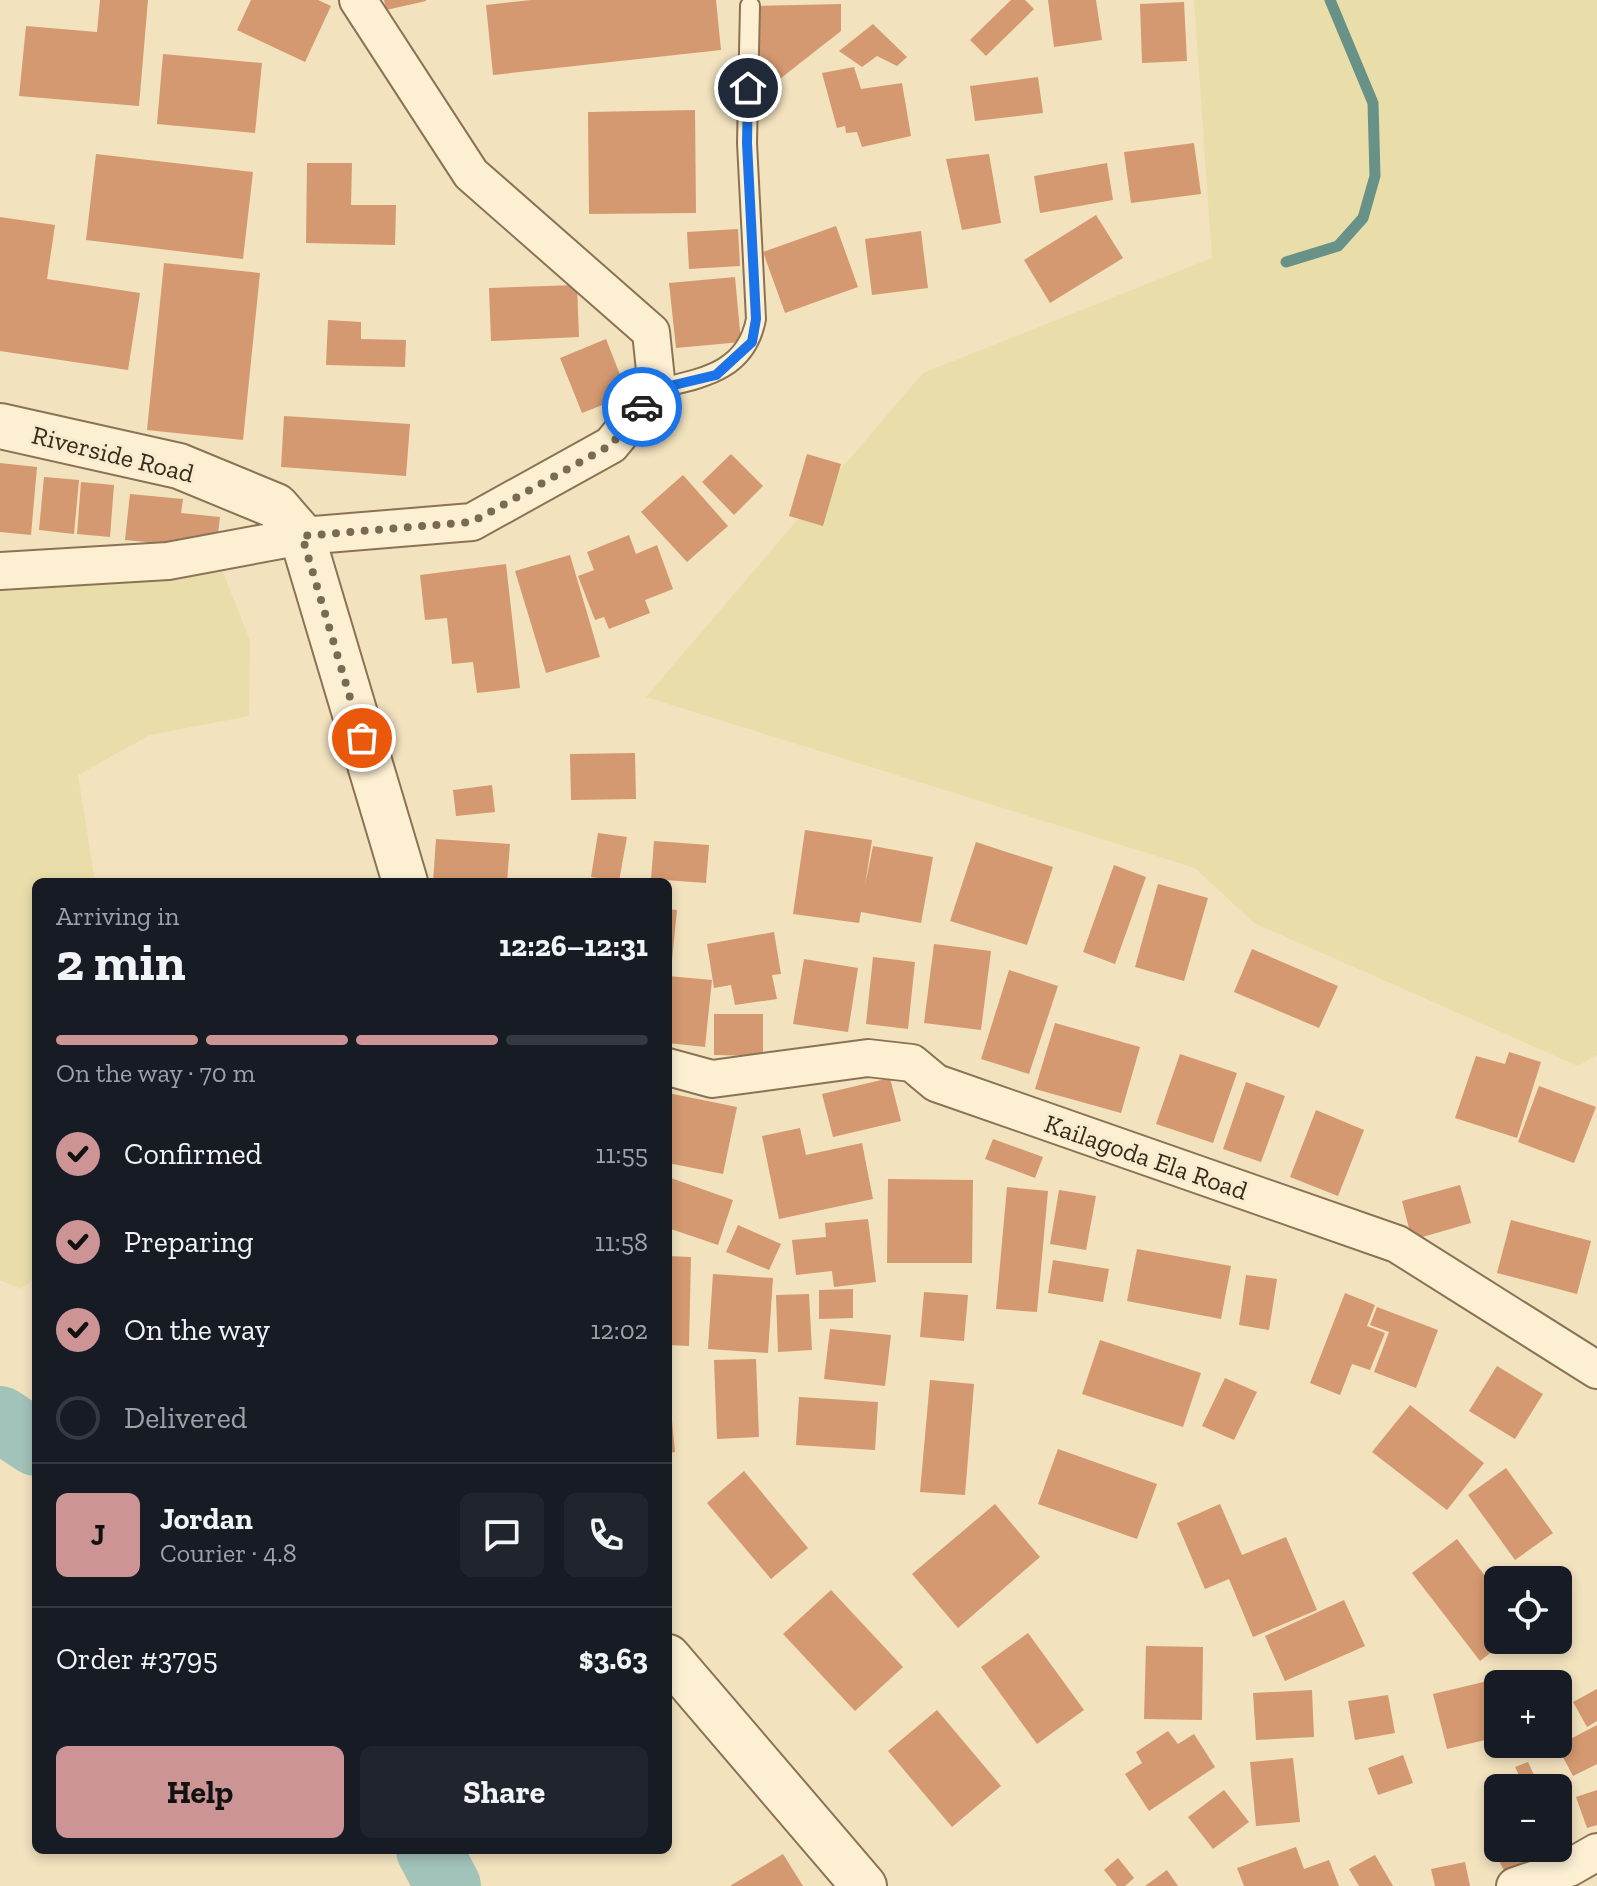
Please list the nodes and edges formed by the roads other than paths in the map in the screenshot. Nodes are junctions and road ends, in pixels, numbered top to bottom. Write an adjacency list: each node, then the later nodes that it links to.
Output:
1 (358, 0): 3 (street)
2 (750, 6): 3 (lane)
3 (657, 389): 5 (street)
4 (0, 426): 5 (street, Riverside Road)
5 (302, 536): 6 (street); 7 (street)
6 (0, 571)
7 (404, 878)
8 (672, 1068): 9 (street, Kailagoda Ela Road)
9 (1597, 1370)
10 (672, 1662): 12 (street)
11 (1597, 1852): 13 (street)
12 (864, 1886)
13 (1515, 1886)

